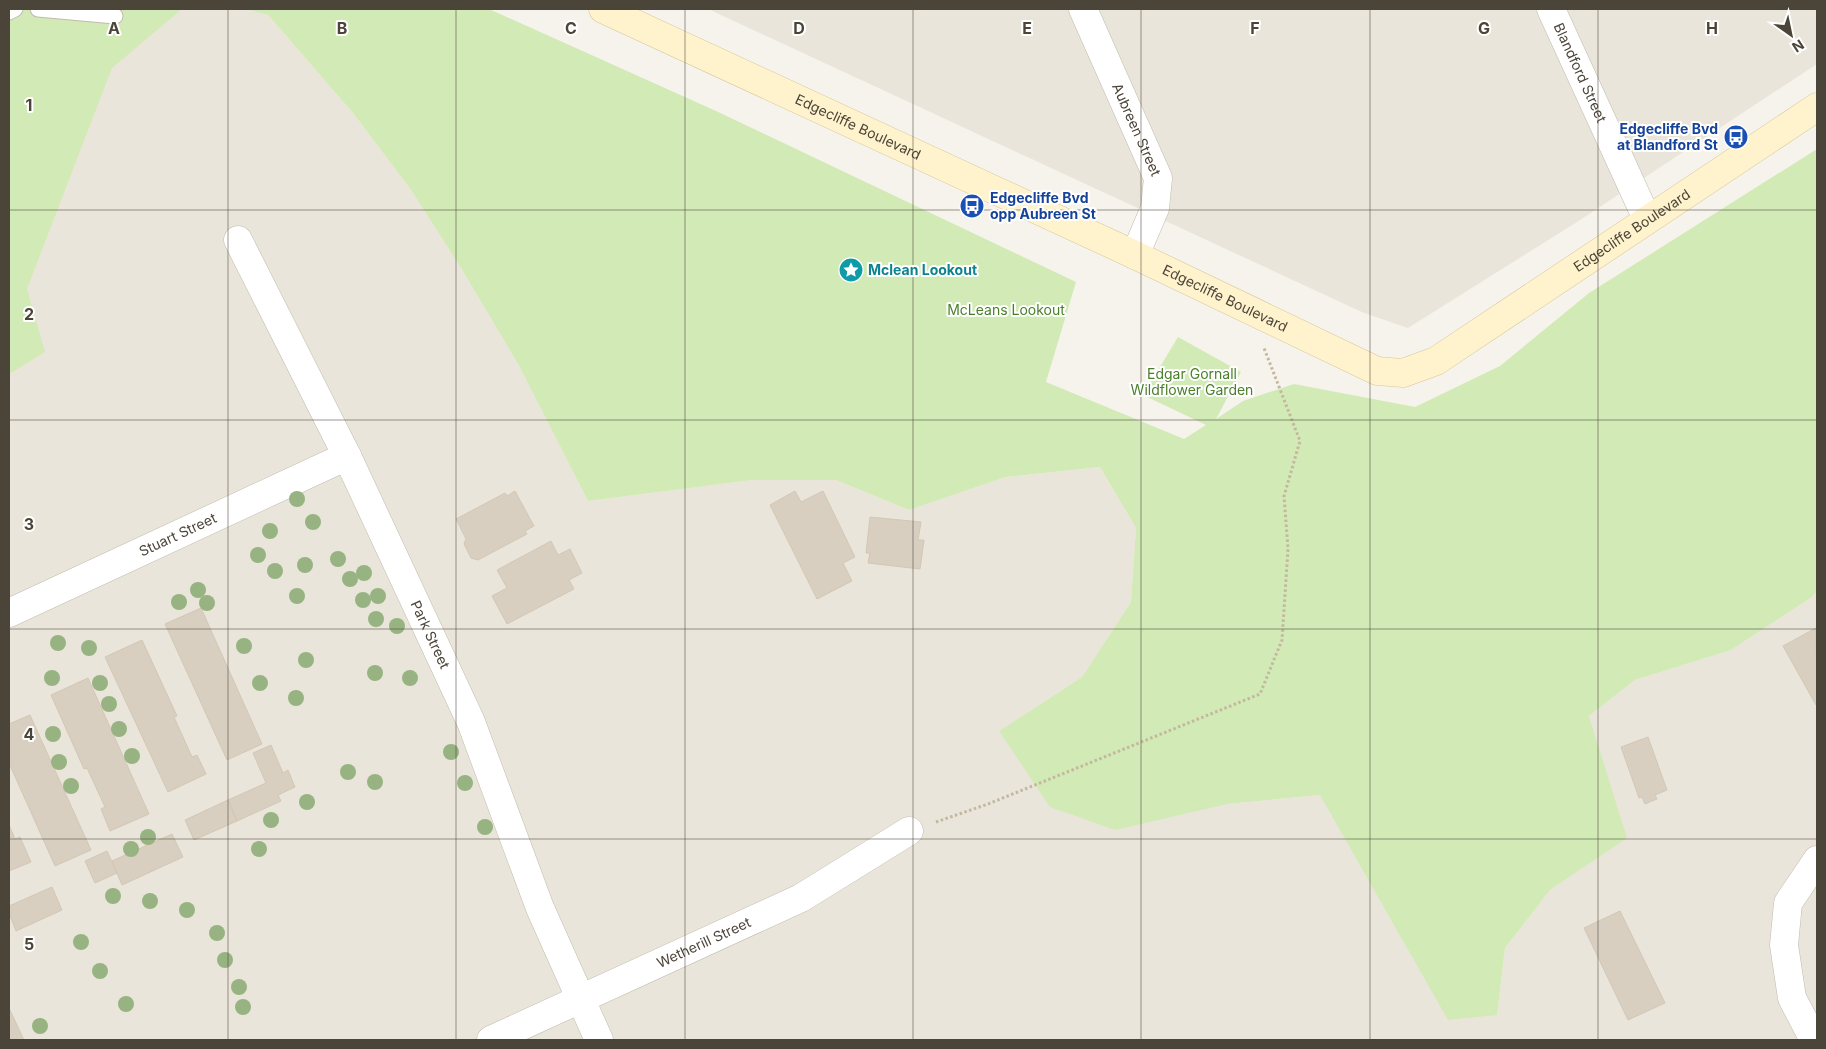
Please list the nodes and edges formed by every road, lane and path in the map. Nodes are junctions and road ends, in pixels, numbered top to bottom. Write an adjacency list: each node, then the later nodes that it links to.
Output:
1 (15, 9): 6 (lane)
2 (38, 9): 7 (lane)
3 (603, 9): 11 (street, Edgecliffe Boulevard)
4 (1083, 9): 11 (street, Aubreen Street)
5 (1551, 9): 9 (street, Blandford Street)
6 (9, 12)
7 (115, 16)
8 (1817, 107): 9 (street, Edgecliffe Boulevard)
9 (1647, 219): 12 (street, Edgecliffe Boulevard)
10 (238, 240): 13 (street, Park Street)
11 (1135, 256): 12 (street, Edgecliffe Boulevard)
12 (1250, 312): 15 (path)
13 (347, 456): 14 (street, Stuart Street); 17 (street, Park Street)
14 (9, 613)
15 (909, 831): 17 (street, Wetherill Street)
16 (1817, 860): 20 (street)
17 (581, 1000): 18 (street, Wetherill Street); 19 (street, Park Street)
18 (491, 1040)
19 (599, 1040)
20 (1814, 1040)

